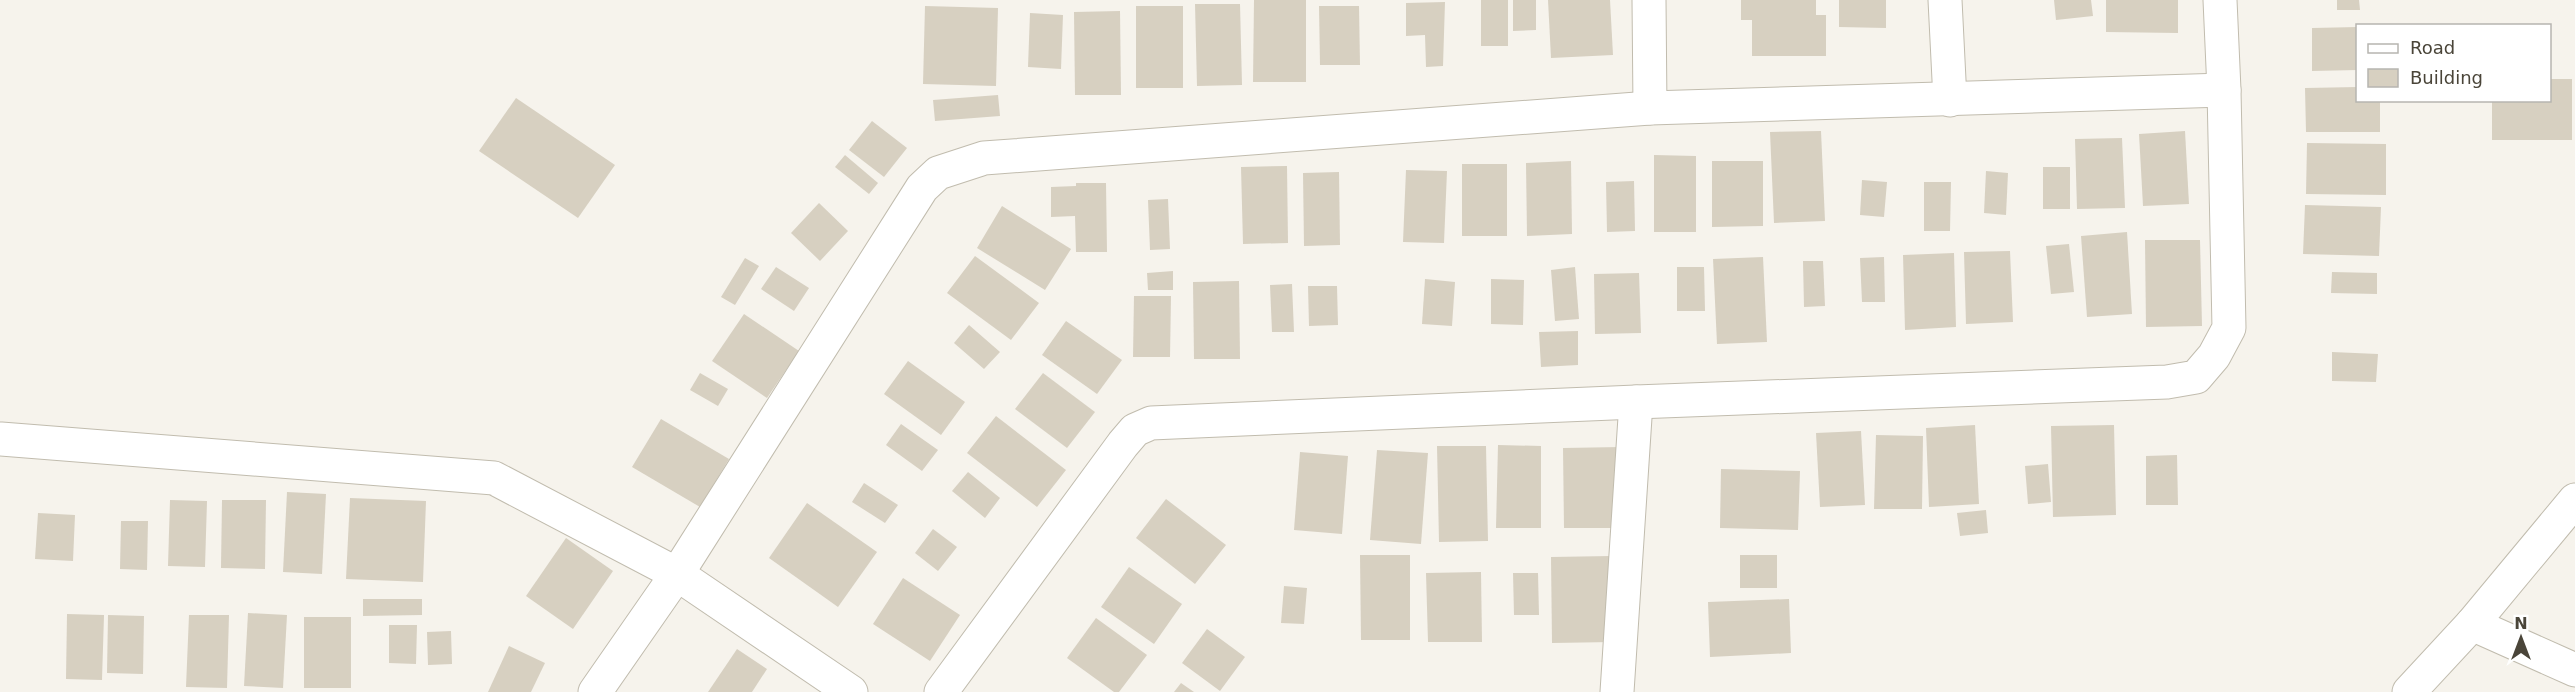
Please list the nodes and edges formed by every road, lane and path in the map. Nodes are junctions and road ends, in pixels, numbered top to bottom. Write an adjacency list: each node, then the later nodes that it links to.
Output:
1 (1649, 0): 6 (street)
2 (1945, 0): 5 (street)
3 (2220, 0): 4 (street)
4 (2224, 90): 5 (street); 7 (street)
5 (1950, 100): 6 (street)
6 (1650, 108): 10 (street)
7 (1636, 402): 15 (street); 16 (street)
8 (1, 439): 10 (street)
9 (2575, 500): 11 (street)
10 (677, 573): 13 (street); 14 (street)
11 (2472, 624): 12 (street); 17 (street)
12 (2575, 669)
13 (595, 692)
14 (851, 692)
15 (941, 692)
16 (1617, 692)
17 (2409, 692)

